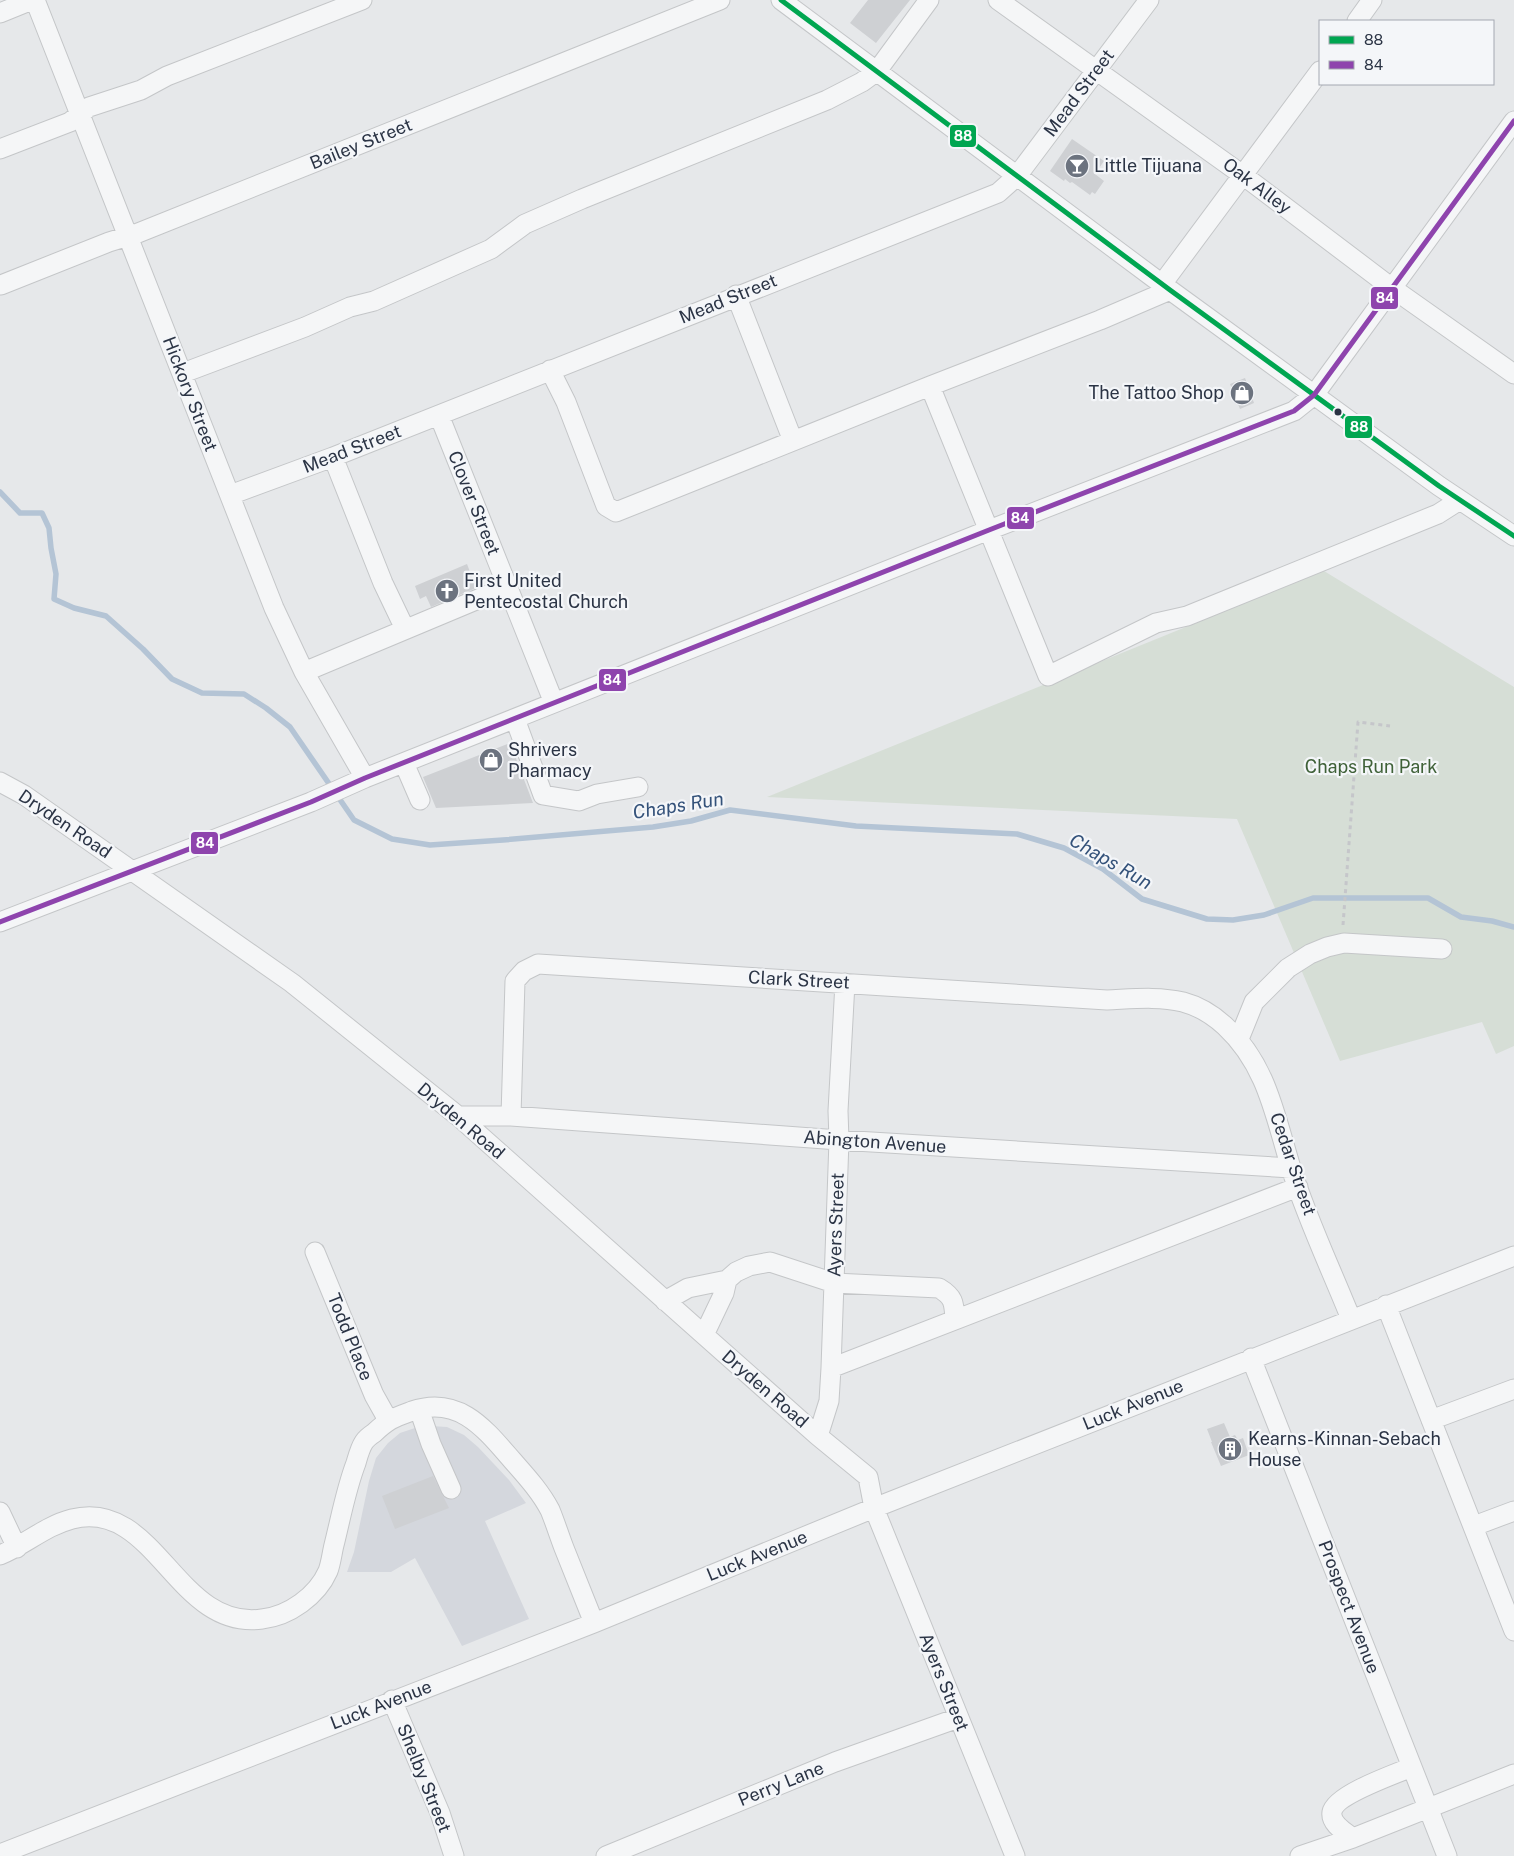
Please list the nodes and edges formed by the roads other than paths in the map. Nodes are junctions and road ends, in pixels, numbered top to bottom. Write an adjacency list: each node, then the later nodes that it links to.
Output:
1 (34, 0): 9 (street); 14 (street, Hickory Street)
2 (362, 0): 14 (street)
3 (720, 0): 19 (street, Bailey Street)
4 (781, 0): 12 (street)
5 (929, 0): 12 (street)
6 (998, 0): 11 (street, Oak Alley)
7 (1149, 0): 11 (street, Mead Street)
8 (1372, 0): 10 (street)
9 (0, 13)
10 (1358, 20)
11 (1096, 70): 17 (street, Mead Street); 18 (street, Oak Alley)
12 (877, 72): 17 (street); 25 (street)
13 (1319, 73): 18 (street)
14 (79, 116): 16 (street); 19 (street, Hickory Street)
15 (1514, 121): 22 (street)
16 (0, 149)
17 (1017, 176): 21 (street); 23 (street, Mead Street)
18 (1244, 176): 21 (street); 22 (street, Oak Alley)
19 (127, 237): 20 (street, Bailey Street); 25 (street, Hickory Street)
20 (1, 285)
21 (1166, 286): 27 (street); 28 (street)
22 (1392, 288): 26 (street, Oak Alley); 28 (street)
23 (736, 295): 24 (street, Mead Street); 30 (street)
24 (550, 370): 29 (street, Mead Street); 30 (street)
25 (183, 373): 32 (street, Hickory Street)
26 (1514, 374)
27 (930, 386): 30 (street); 34 (street)
28 (1314, 394): 33 (street); 34 (street)
29 (439, 415): 31 (street, Mead Street); 36 (street, Clover Street)
30 (793, 441)
31 (333, 457): 32 (street, Mead Street); 37 (street)
32 (230, 496): 38 (street, Hickory Street)
33 (1460, 500): 34 (street); 35 (street)
34 (989, 530): 39 (street)
35 (1514, 536)
36 (507, 587): 37 (street); 39 (street, Clover Street)
37 (405, 629): 38 (street)
38 (304, 672): 43 (street, Hickory Street)
39 (554, 703): 40 (street)
40 (515, 719): 41 (street); 44 (street)
41 (404, 763): 43 (street); 45 (street)
42 (0, 782): 46 (street, Dryden Road)
43 (357, 782): 46 (street)
44 (638, 787)
45 (420, 800)
46 (132, 870): 47 (street); 52 (street, Dryden Road)
47 (0, 922)
48 (1442, 949): 51 (street)
49 (845, 983): 50 (street, Clark Street); 53 (street, Clark Street); 54 (street, Ayers Street)
50 (1218, 1020): 51 (street, Cedar Street)
51 (1239, 1039): 55 (street, Cedar Street)
52 (458, 1116): 53 (street, Abington Avenue); 61 (street, Dryden Road)
53 (510, 1116): 54 (street, Abington Avenue)
54 (839, 1140): 55 (street, Abington Avenue); 60 (street, Ayers Street)
55 (1291, 1168): 56 (street, Cedar Street)
56 (1298, 1187): 63 (street); 64 (street, Cedar Street)
57 (315, 1252): 70 (street, Todd Place)
58 (1514, 1256): 62 (street, Luck Avenue)
59 (726, 1280): 60 (street); 61 (street); 65 (street)
60 (834, 1283): 63 (street); 67 (street, Ayers Street)
61 (665, 1301): 65 (street, Dryden Road)
62 (1386, 1305): 64 (street, Luck Avenue); 71 (street)
63 (955, 1319): 67 (street)
64 (1351, 1319): 66 (street, Luck Avenue)
65 (704, 1335): 72 (street, Dryden Road)
66 (1251, 1358): 74 (street, Luck Avenue); 83 (street, Prospect Avenue)
67 (831, 1368): 72 (street, Ayers Street)
68 (1514, 1389): 71 (street)
69 (418, 1409): 70 (street); 73 (street); 79 (street)
70 (388, 1420): 78 (street)
71 (1431, 1420): 77 (street)
72 (818, 1436): 74 (street, Dryden Road)
73 (451, 1489)
74 (874, 1508): 79 (street, Luck Avenue); 82 (street, Ayers Street)
75 (1514, 1511): 77 (street)
76 (0, 1512): 78 (street)
77 (1474, 1526): 80 (street)
78 (8, 1552)
79 (594, 1623): 81 (street, Luck Avenue)
80 (1514, 1631)
81 (392, 1700): 87 (street, Luck Avenue); 88 (street, Shelby Street)
82 (958, 1718): 89 (street, Perry Lane); 90 (street, Ayers Street)
83 (1412, 1767): 85 (street, Prospect Avenue); 86 (street)
84 (1514, 1774): 85 (street)
85 (1428, 1809): 86 (street); 92 (street, Prospect Avenue)
86 (1353, 1838): 91 (street)
87 (0, 1854)
88 (454, 1856)
89 (606, 1856)
90 (1015, 1856)
91 (1300, 1856)
92 (1447, 1856)

